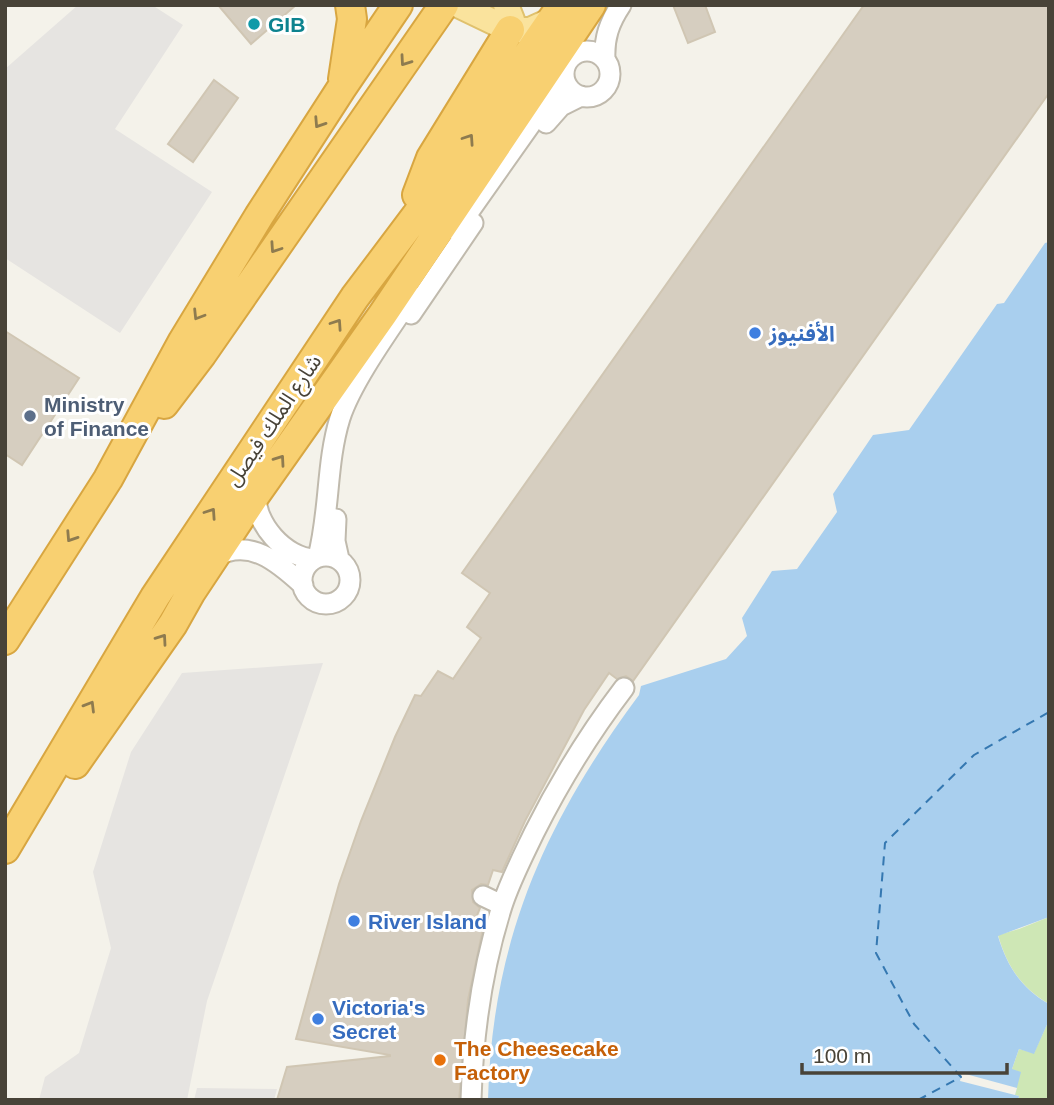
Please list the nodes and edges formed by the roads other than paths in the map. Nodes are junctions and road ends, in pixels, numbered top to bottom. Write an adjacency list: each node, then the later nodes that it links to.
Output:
1 (350, 5): 13 (highway)
2 (398, 5): 13 (highway)
3 (444, 5): 16 (highway, one-way to 16)
4 (458, 5): 9 (main road)
5 (591, 5): 17 (highway, one-way to 5)
6 (608, 5): 10 (street)
7 (621, 5): 11 (street)
8 (557, 13): 9 (main road); 15 (highway, شارع الملك فيصل, one-way to 8)
9 (508, 18): 15 (highway)
10 (580, 52): 11 (street); 12 (street)
11 (606, 59): 14 (street)
12 (565, 77): 14 (street); 19 (street)
13 (341, 89): 16 (highway, one-way to 16)
14 (581, 96): 20 (street)
15 (416, 215): 24 (highway, شارع الملك فيصل, one-way to 15)
16 (108, 479): 22 (highway, one-way to 22)
17 (256, 494): 18 (highway); 19 (street)
18 (214, 557): 21 (street); 24 (highway, one-way to 18)
19 (316, 558): 20 (street); 21 (street)
20 (339, 559): 21 (street)
21 (303, 586)
22 (5, 640)
23 (624, 688): 26 (street)
24 (11, 839)
25 (484, 897): 26 (street)
26 (502, 905): 27 (street)
27 (471, 1100)

